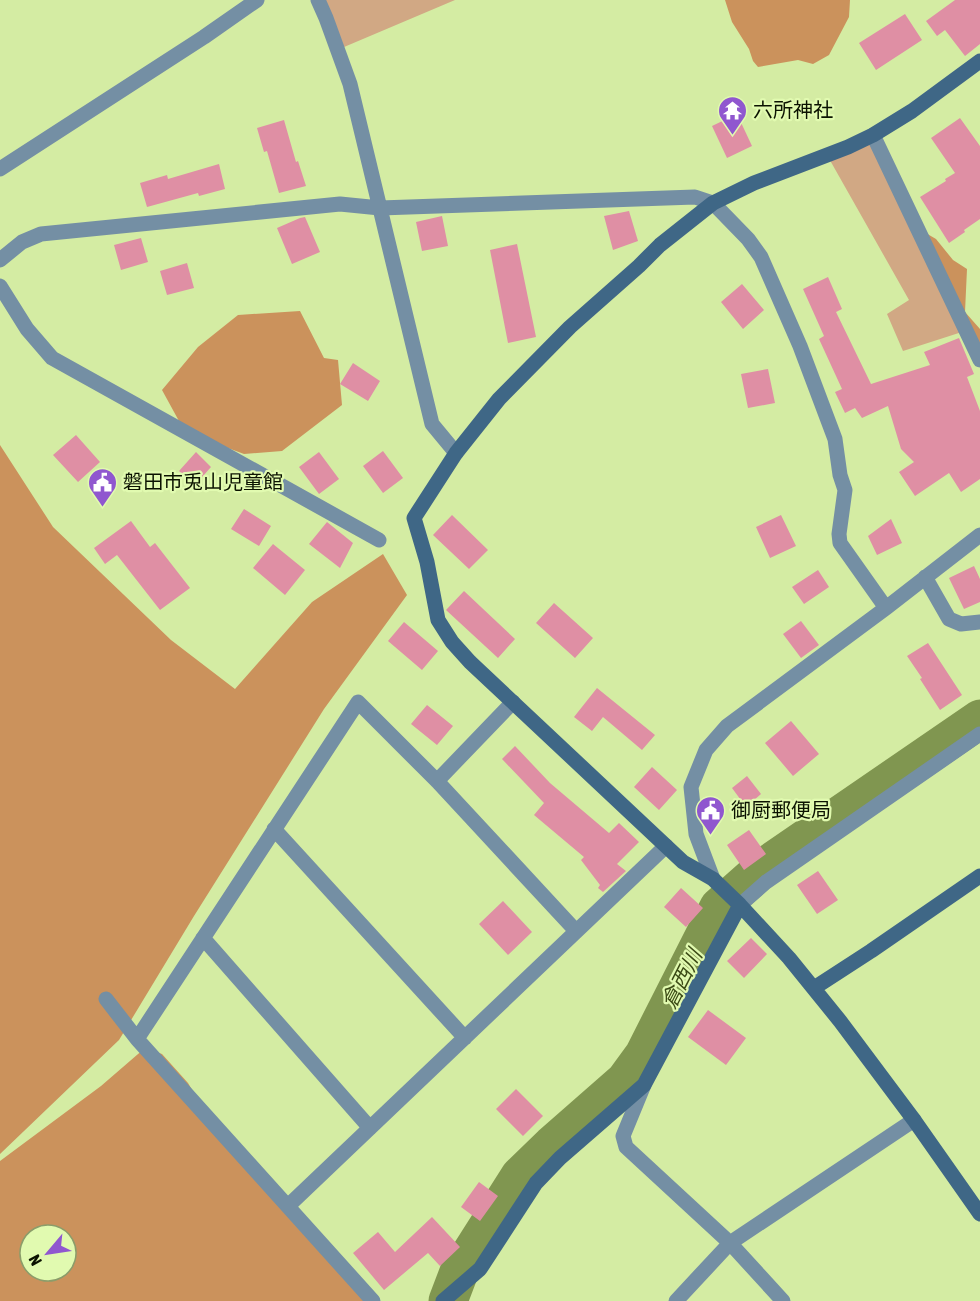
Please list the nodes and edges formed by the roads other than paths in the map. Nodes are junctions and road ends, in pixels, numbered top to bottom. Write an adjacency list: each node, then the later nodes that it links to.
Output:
1 (257, 0): 5 (street)
2 (318, 0): 7 (street)
3 (980, 61): 4 (street)
4 (873, 135): 6 (street); 10 (street)
5 (0, 169)
6 (712, 203): 7 (street); 11 (street); 15 (street)
7 (380, 208): 8 (street); 11 (street)
8 (0, 260)
9 (0, 286): 13 (street)
10 (980, 360)
11 (456, 453): 17 (street)
12 (980, 535): 14 (street)
13 (379, 540)
14 (925, 577): 15 (street); 16 (street)
15 (886, 608): 23 (street)
16 (980, 622)
17 (513, 702): 19 (street); 21 (street)
18 (980, 734): 24 (street)
19 (437, 781): 20 (street); 25 (street)
20 (274, 829): 26 (street); 29 (street)
21 (666, 846): 23 (street); 25 (street)
22 (980, 876): 27 (street)
23 (713, 879): 24 (street)
24 (740, 905): 27 (street); 31 (street)
25 (576, 931): 29 (street)
26 (203, 938): 30 (street); 33 (street)
27 (814, 988): 32 (street)
28 (106, 999): 30 (street)
29 (465, 1038): 33 (street)
30 (137, 1039): 34 (street)
31 (644, 1085): 36 (street); 38 (street)
32 (914, 1120): 35 (street); 36 (street)
33 (370, 1128): 34 (street)
34 (288, 1206): 37 (street)
35 (980, 1214)
36 (730, 1243): 39 (street); 40 (street)
37 (373, 1301)
38 (443, 1301)
39 (676, 1301)
40 (783, 1301)

